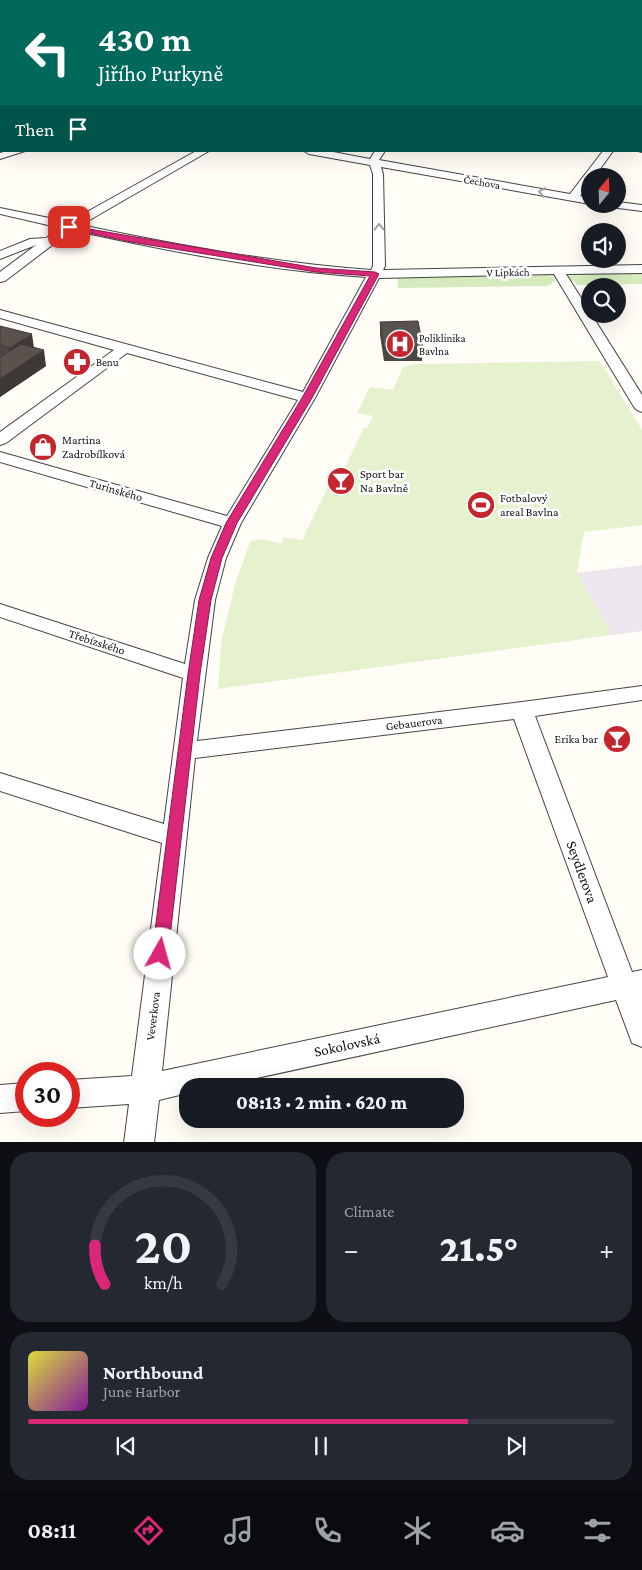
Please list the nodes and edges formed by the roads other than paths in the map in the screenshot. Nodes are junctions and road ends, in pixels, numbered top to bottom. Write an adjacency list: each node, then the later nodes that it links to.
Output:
1 (16, 152): 6 (street)
2 (202, 152): 13 (street)
3 (314, 152): 7 (street, Čechova)
4 (379, 152): 7 (street)
5 (607, 152): 8 (street)
6 (0, 156)
7 (374, 163): 8 (street, Čechova, one-way to 7); 18 (street, Veverkova, one-way to 7)
8 (573, 198): 9 (street, Čechova)
9 (581, 199)
10 (626, 206): 11 (street)
11 (642, 208)
12 (0, 211): 13 (street)
13 (69, 227): 14 (street); 18 (street, V Lipkách)
14 (52, 240): 15 (street); 19 (street)
15 (0, 255)
16 (642, 269): 17 (street, V Lipkách)
17 (558, 271): 18 (street, V Lipkách); 23 (street)
18 (375, 274): 22 (street, Veverkova)
19 (0, 278)
20 (0, 314): 21 (street)
21 (125, 348): 22 (street); 24 (street)
22 (307, 398): 26 (street, Veverkova)
23 (642, 407)
24 (0, 440)
25 (0, 457): 26 (street, Turinského)
26 (232, 523): 28 (street, Veverkova)
27 (0, 610): 28 (street, Třebízského)
28 (194, 674): 31 (street, Veverkova)
29 (642, 693): 30 (street, Gebauerova)
30 (522, 710): 31 (street, Gebauerova); 34 (street, Seydlerova)
31 (186, 751): 33 (street, Veverkova)
32 (0, 782): 33 (street)
33 (174, 838): 36 (street, Veverkova)
34 (633, 983): 35 (street, Seydlerova); 36 (street, Sokolovská)
35 (642, 1034)
36 (144, 1089): 37 (street, Sokolovská); 40 (street, Veverkova)
37 (80, 1093)
38 (15, 1098): 39 (street)
39 (0, 1099)
40 (139, 1142)

